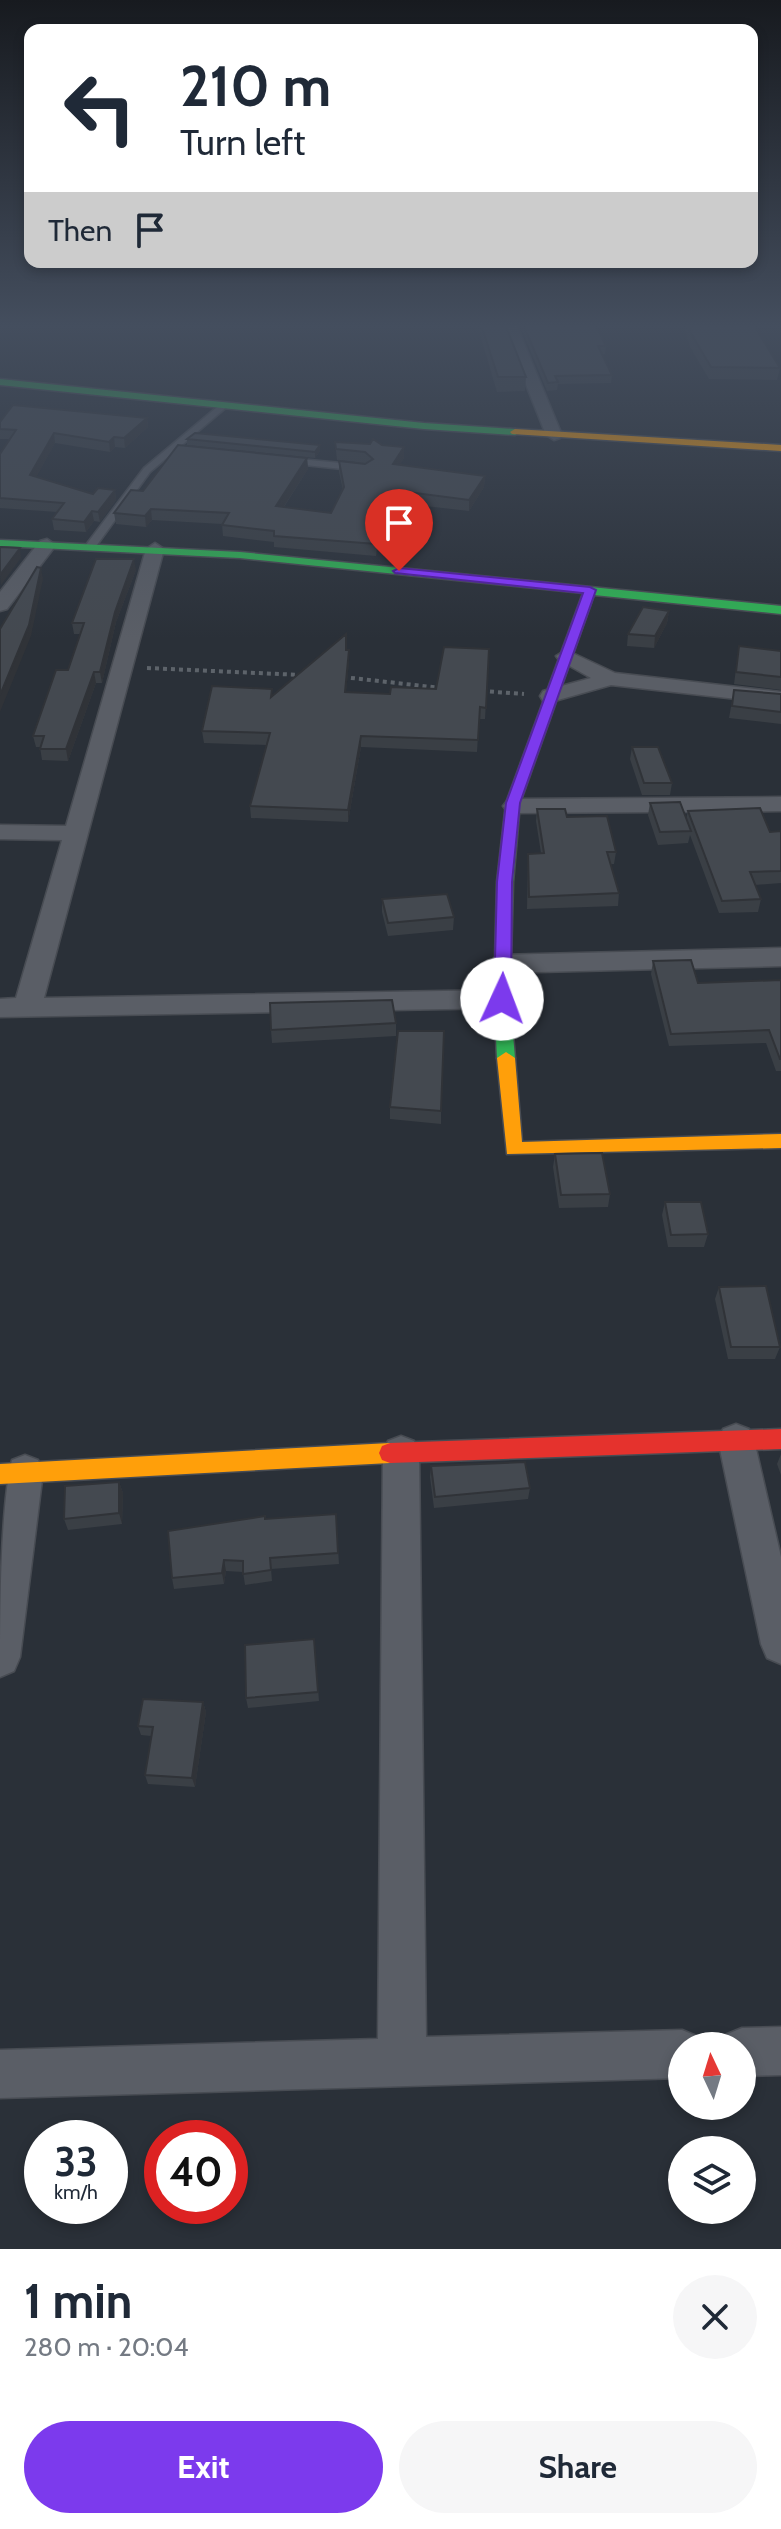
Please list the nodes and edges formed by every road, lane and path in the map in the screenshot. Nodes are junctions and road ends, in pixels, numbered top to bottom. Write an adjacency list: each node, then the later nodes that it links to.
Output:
1 (196, 429): 6 (lane)
2 (467, 429): 4 (street)
3 (552, 429): 4 (street)
4 (554, 435): 5 (street)
5 (781, 448)
6 (172, 449): 7 (lane); 12 (lane)
7 (186, 451)
8 (276, 460): 9 (lane)
9 (365, 469)
10 (0, 543): 11 (street)
11 (47, 545): 12 (street); 15 (street)
12 (90, 547): 13 (street)
13 (155, 549): 14 (street); 18 (street)
14 (590, 590): 16 (street); 17 (street)
15 (0, 605)
16 (781, 610)
17 (566, 656): 21 (street); 24 (street)
18 (122, 667): 19 (path); 29 (street)
19 (312, 675)
20 (343, 677): 22 (path)
21 (610, 679): 24 (street); 25 (street)
22 (446, 688)
23 (476, 690): 24 (path)
24 (551, 696): 27 (street)
25 (781, 698)
26 (781, 804): 27 (street)
27 (515, 806): 31 (street)
28 (0, 832): 29 (street)
29 (76, 833): 33 (street)
30 (781, 957): 31 (street)
31 (503, 964): 32 (street)
32 (502, 999): 33 (street); 34 (street)
33 (14, 1008)
34 (781, 1141)
35 (781, 1439): 36 (street)
36 (736, 1440): 37 (street); 39 (street)
37 (401, 1452): 38 (street); 44 (street)
38 (12, 1473): 40 (street)
39 (781, 1644)
40 (0, 1657)
41 (781, 2051): 42 (street)
42 (756, 2052)
43 (668, 2054): 44 (street)
44 (402, 2062): 45 (street)
45 (0, 2074)

